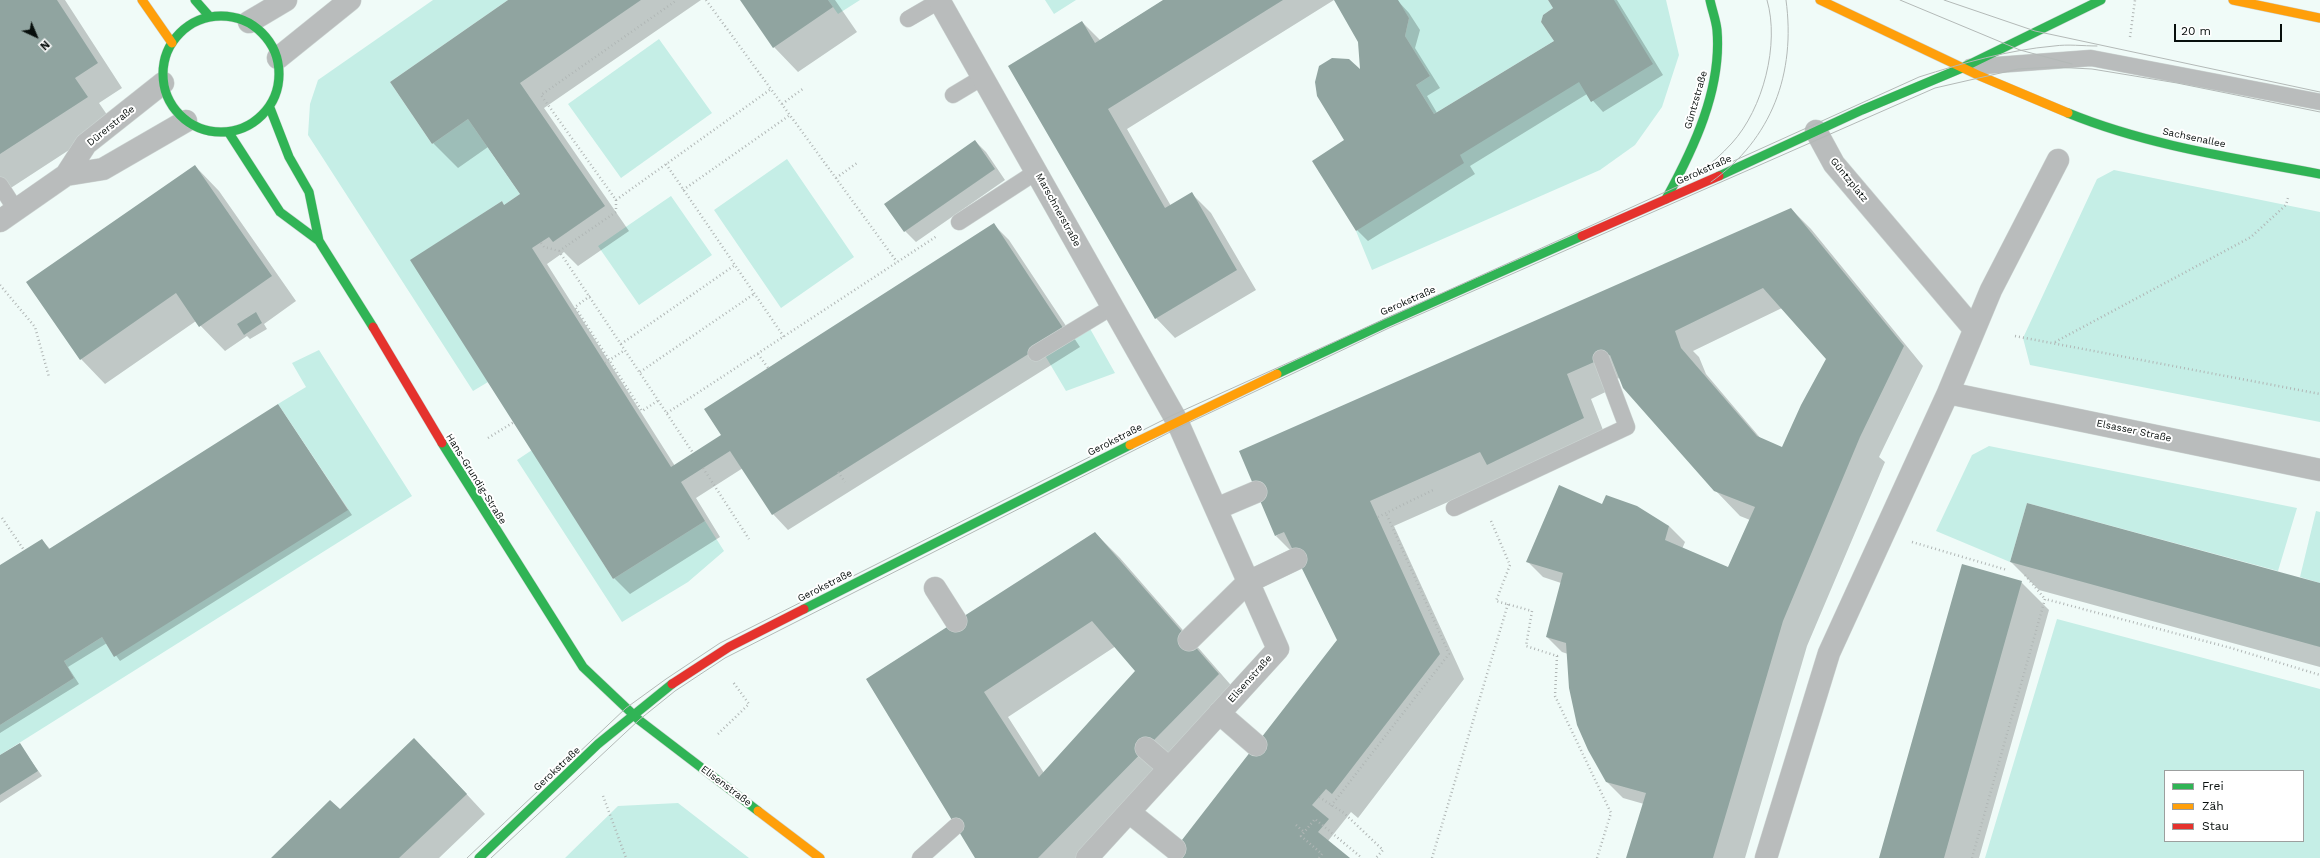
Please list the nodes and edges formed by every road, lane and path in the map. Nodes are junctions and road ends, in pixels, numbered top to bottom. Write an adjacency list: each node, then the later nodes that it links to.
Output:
1 (142, 0): 18 (street)
2 (195, 0): 14 (street)
3 (286, 0): 17 (street)
4 (350, 0): 19 (street)
5 (677, 0): 44 (path)
6 (706, 0): 24 (path)
7 (939, 0): 16 (lane); 21 (street, Marschnerstraße)
8 (1710, 0): 43 (street, Güntzstraße)
9 (1820, 0): 20 (street)
10 (2102, 0): 20 (street)
11 (2135, 0): 13 (path)
12 (2233, 0): 15 (street)
13 (2133, 10)
14 (210, 17): 17 (street); 18 (street)
15 (2320, 18)
16 (908, 19)
17 (249, 22): 19 (street)
18 (172, 43): 22 (street)
19 (278, 58): 28 (street)
20 (1962, 68): 26 (lane); 31 (street); 37 (street, Sachsenallee)
21 (983, 76): 25 (lane); 36 (street, Marschnerstraße)
22 (163, 83): 30 (street); 38 (street, Dürerstraße)
23 (804, 88): 27 (path)
24 (771, 89): 27 (path); 35 (path)
25 (953, 95)
26 (2320, 102)
27 (782, 104): 29 (path)
28 (270, 108): 32 (street); 47 (street, Hans-Grundig-Straße)
29 (790, 115): 39 (path); 41 (path)
30 (186, 121): 32 (street); 38 (street, Dürerstraße)
31 (1816, 131): 43 (street, Gerokstraße); 56 (street, Güntzplatz)
32 (229, 133): 47 (street, Hans-Grundig-Straße)
33 (2058, 160): 56 (street)
34 (857, 163): 39 (path)
35 (666, 164): 41 (path); 44 (path)
36 (1036, 172): 46 (lane); 55 (street, Marschnerstraße)
37 (2320, 174)
38 (66, 175): 45 (street, Dürerstraße)
39 (836, 178): 50 (path)
40 (0, 185): 45 (lane)
41 (683, 190): 51 (path)
42 (2288, 197): 59 (path)
43 (1666, 199): 74 (street, Gerokstraße)
44 (616, 200): 49 (path)
45 (8, 215)
46 (959, 222): 50 (path)
47 (319, 241): 105 (street, Hans-Grundig-Straße)
48 (541, 243): 49 (path)
49 (559, 251): 54 (path)
50 (897, 262): 57 (path)
51 (735, 265): 53 (path); 60 (path)
52 (0, 284): 69 (path)
53 (754, 294): 57 (path); 68 (path)
54 (590, 296): 60 (path); 65 (path)
55 (1112, 307): 62 (lane); 74 (street, Marschnerstraße)
56 (1974, 329): 70 (street)
57 (784, 336): 63 (path)
58 (2015, 336): 59 (path)
59 (2055, 343): 71 (path)
60 (621, 344): 61 (path)
61 (625, 350): 65 (path); 68 (path)
62 (1036, 353)
63 (758, 354): 67 (path); 73 (path)
64 (1601, 358): 84 (lane)
65 (610, 360): 66 (path); 72 (path)
66 (605, 363)
67 (768, 368)
68 (640, 372): 72 (path)
69 (49, 377)
70 (1948, 393): 79 (street, Elsasser Straße); 90 (street)
71 (2320, 394)
72 (659, 400): 73 (path)
73 (667, 413): 77 (path)
74 (1177, 421): 86 (street, Elisenstraße); 105 (street, Gerokstraße)
75 (514, 422): 76 (path)
76 (488, 438)
77 (693, 453)
78 (703, 468): 91 (path)
79 (2320, 470)
80 (838, 472): 81 (path)
81 (845, 482)
82 (1435, 488): 87 (path)
83 (1256, 492): 86 (street)
84 (1480, 496): 85 (lane); 99 (path)
85 (1454, 508)
86 (1216, 509): 96 (street, Elisenstraße)
87 (1386, 513): 88 (path); 112 (path)
88 (1378, 517)
89 (2, 518): 92 (path)
90 (1883, 534): 94 (path); 128 (street)
91 (749, 539)
92 (24, 550)
93 (1296, 559): 96 (street)
94 (2007, 570)
95 (2025, 575): 98 (path)
96 (1248, 582): 101 (street); 104 (street, Elisenstraße)
97 (935, 588): 100 (street)
98 (2045, 599): 102 (path); 129 (path)
99 (1508, 604): 126 (path); 127 (path)
100 (956, 621)
101 (1190, 640)
102 (2320, 675)
103 (733, 682): 106 (path)
104 (1219, 713): 107 (street); 109 (street, Elisenstraße)
105 (633, 714): 118 (street, Gerokstraße); 120 (street, Elisenstraße)
106 (718, 734)
107 (1256, 745)
108 (1146, 748): 109 (street)
109 (1169, 768): 113 (street, Elisenstraße)
110 (603, 796): 119 (path)
111 (1319, 797): 112 (path)
112 (1331, 806): 125 (path)
113 (1130, 812): 117 (street); 122 (street, Elisenstraße)
114 (1296, 825): 116 (path)
115 (956, 826): 121 (lane)
116 (1304, 832): 123 (path); 124 (path)
117 (1175, 849)
118 (479, 858)
119 (626, 858)
120 (820, 858)
121 (920, 858)
122 (1087, 858)
123 (1319, 858)
124 (1362, 858)
125 (1376, 858)
126 (1432, 858)
127 (1596, 858)
128 (1766, 858)
129 (1972, 858)

